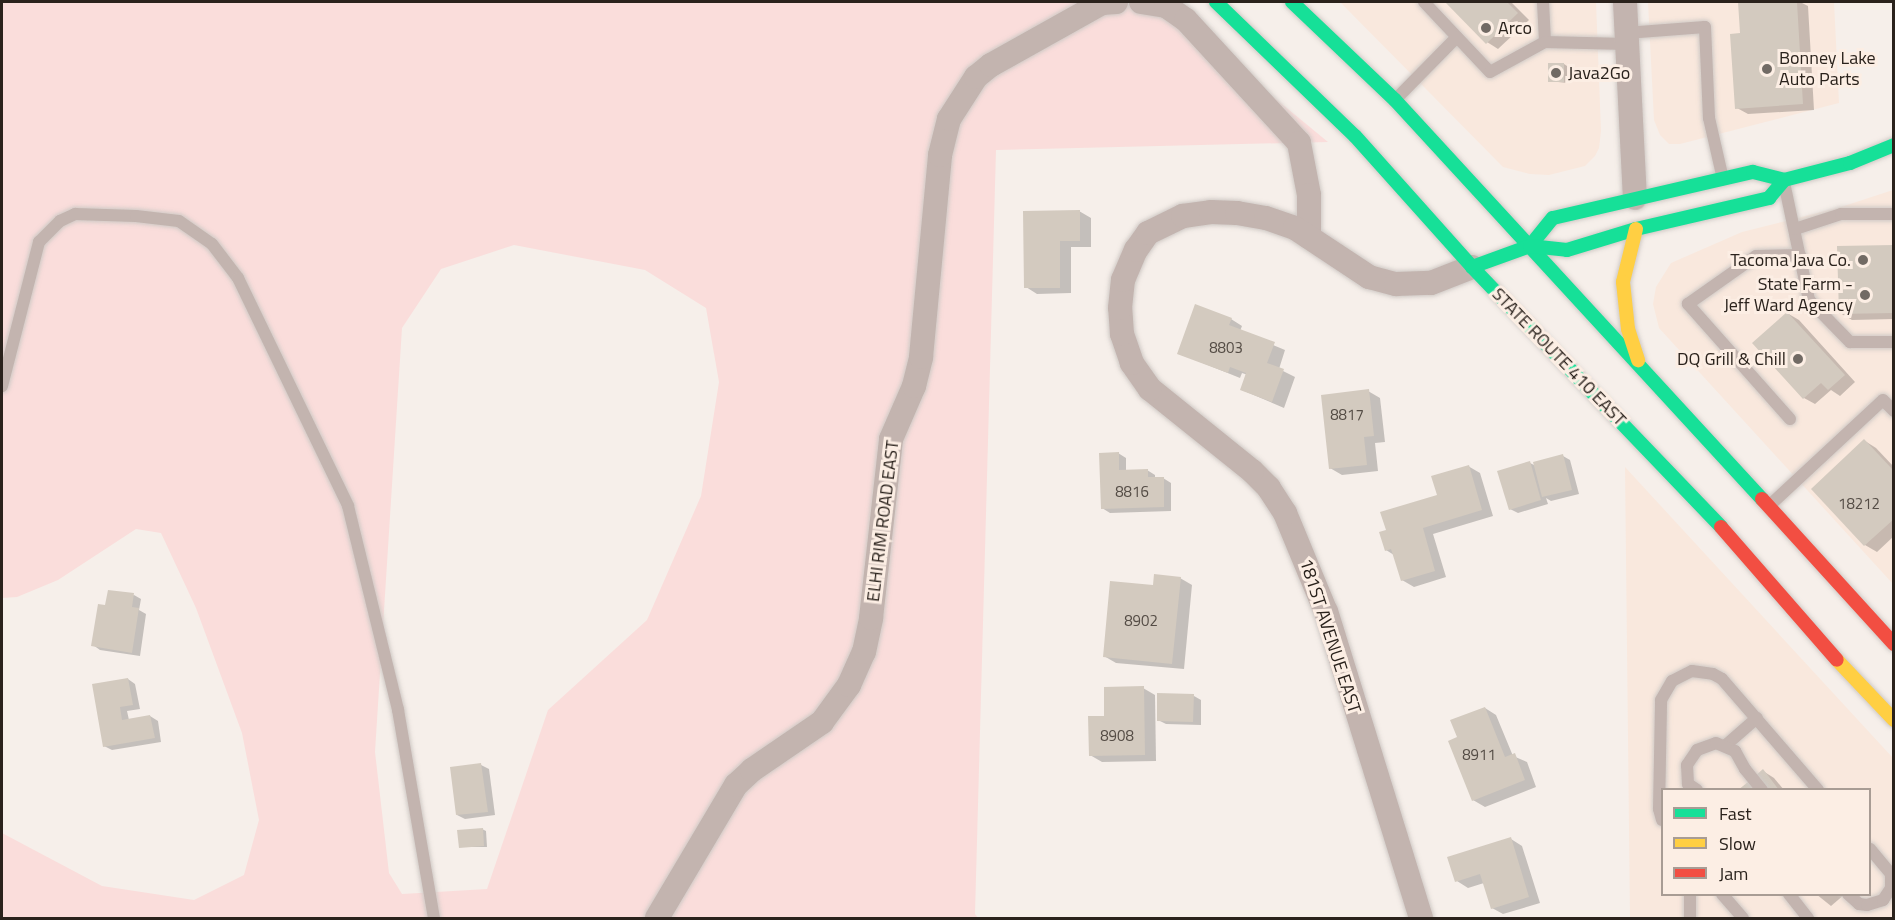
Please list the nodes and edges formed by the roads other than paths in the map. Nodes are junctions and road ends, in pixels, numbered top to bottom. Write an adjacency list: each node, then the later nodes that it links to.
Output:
1 (1116, 2): 43 (street, ELHI RIM ROAD EAST)
2 (1141, 2): 19 (street)
3 (1216, 2): 22 (main road, STATE ROUTE 410 EAST)
4 (1292, 2): 11 (main road)
5 (1424, 2): 8 (lane)
6 (1543, 2): 10 (lane)
7 (1625, 2): 9 (street)
8 (1457, 37): 10 (lane); 11 (lane)
9 (1626, 38): 10 (lane); 13 (lane); 15 (street)
10 (1545, 42)
11 (1395, 100): 20 (main road)
12 (1893, 145): 14 (main road)
13 (1723, 179): 14 (main road); 15 (main road)
14 (1784, 180): 17 (main road); 18 (lane)
15 (1635, 198): 20 (main road)
16 (1893, 214): 18 (lane)
17 (1636, 229): 20 (main road); 24 (main road)
18 (1794, 230): 21 (lane)
19 (1309, 237): 22 (street, 181ST AVENUE EAST); 44 (street, 181ST AVENUE EAST)
20 (1530, 246): 22 (main road); 24 (main road)
21 (1800, 255): 23 (lane); 27 (lane)
22 (1472, 267): 31 (main road, STATE ROUTE 410 EAST)
23 (1893, 342)
24 (1638, 362): 28 (main road)
25 (2, 386): 42 (lane)
26 (1893, 411): 28 (lane)
27 (1790, 419)
28 (1769, 506): 29 (main road)
29 (1893, 644)
30 (1757, 718): 32 (lane); 35 (lane); 36 (lane)
31 (1893, 720)
32 (1726, 745): 33 (lane); 34 (lane)
33 (1695, 788)
34 (1761, 788)
35 (1817, 788)
36 (1661, 816)
37 (1871, 851): 41 (lane)
38 (1690, 896): 45 (lane)
39 (1724, 896): 46 (lane)
40 (1791, 896): 47 (lane)
41 (1850, 896)
42 (434, 918)
43 (657, 918)
44 (1421, 918)
45 (1690, 918)
46 (1743, 918)
47 (1808, 918)

